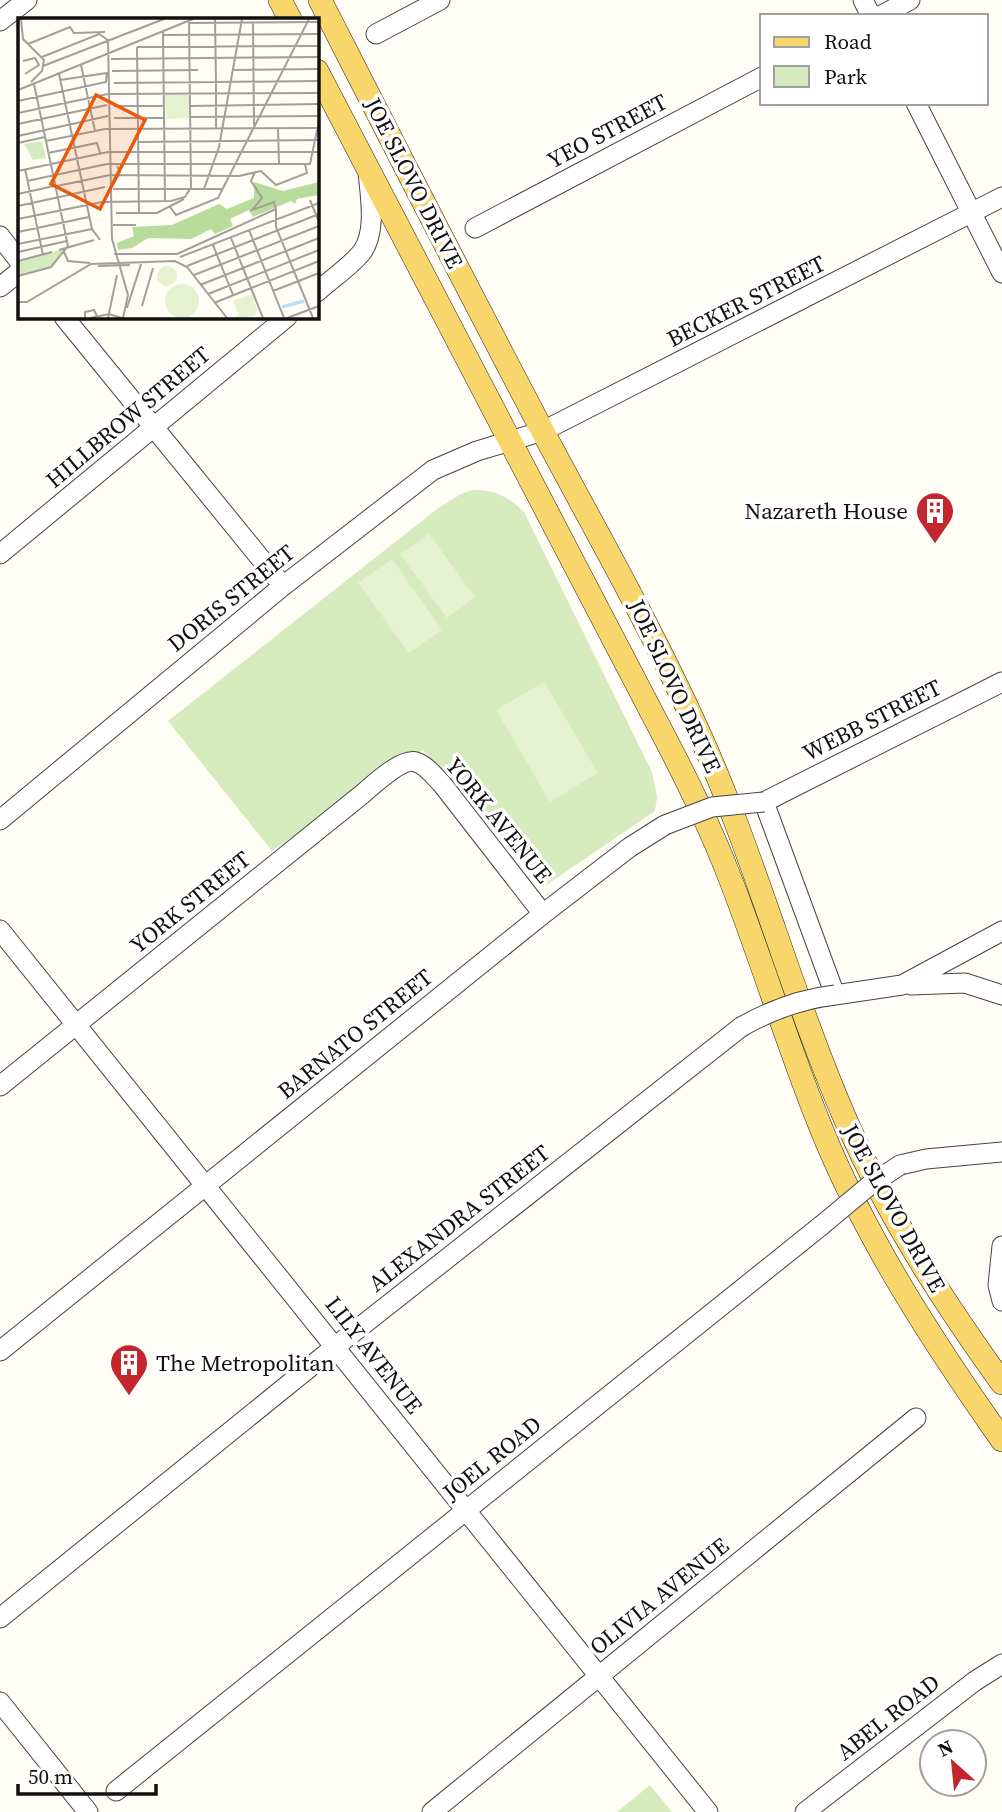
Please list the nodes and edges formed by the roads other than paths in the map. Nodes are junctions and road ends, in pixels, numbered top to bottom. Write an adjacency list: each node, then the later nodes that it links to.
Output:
1 (27, 0): 8 (street)
2 (280, 0): 7 (main road)
3 (320, 0): 26 (main road, JOE SLOVO DRIVE)
4 (440, 0): 9 (street)
5 (910, 0): 6 (street)
6 (884, 14)
7 (289, 18)
8 (0, 21)
9 (376, 34)
10 (318, 73): 13 (main road, JOE SLOVO DRIVE)
11 (760, 78): 16 (street, YEO STREET)
12 (917, 105): 15 (street)
13 (368, 172): 22 (street); 27 (main road, JOE SLOVO DRIVE)
14 (1002, 197): 15 (street, BECKER STREET)
15 (972, 213): 20 (street); 26 (street, BECKER STREET)
16 (475, 228)
17 (0, 236): 18 (street)
18 (18, 260)
19 (18, 273): 21 (street)
20 (1002, 273)
21 (0, 288)
22 (318, 291)
23 (65, 318): 25 (street)
24 (286, 318): 25 (street, HILLBROW STREET)
25 (154, 428): 28 (street, HILLBROW STREET); 29 (street)
26 (543, 431): 27 (street, BECKER STREET); 50 (main road, JOE SLOVO DRIVE)
27 (510, 441): 29 (street, DORIS STREET); 52 (main road, JOE SLOVO DRIVE)
28 (0, 554)
29 (283, 586): 33 (street, DORIS STREET)
30 (1002, 682): 32 (street, WEBB STREET)
31 (413, 761): 34 (street, YORK AVENUE); 42 (street, YORK STREET)
32 (764, 802): 34 (street, BARNATO STREET, bridge); 39 (street)
33 (0, 820)
34 (543, 914): 45 (street, BARNATO STREET)
35 (0, 930): 42 (street, LILY AVENUE)
36 (1002, 931): 38 (street)
37 (924, 984): 38 (street); 40 (street); 41 (street)
38 (902, 985): 39 (street, ALEXANDRA STREET)
39 (835, 995): 48 (street, ALEXANDRA STREET, bridge)
40 (1002, 995)
41 (1002, 1009)
42 (75, 1026): 43 (street, YORK STREET); 45 (street, LILY AVENUE)
43 (0, 1086)
44 (1002, 1152): 53 (street, JOEL ROAD, bridge)
45 (207, 1185): 48 (street, LILY AVENUE); 49 (street, BARNATO STREET)
46 (1002, 1246): 47 (street)
47 (1002, 1301)
48 (337, 1346): 53 (street, LILY AVENUE); 54 (street, ALEXANDRA STREET)
49 (0, 1351)
50 (1002, 1383)
51 (916, 1418): 56 (street, OLIVIA AVENUE)
52 (1002, 1440)
53 (466, 1510): 56 (street, LILY AVENUE); 58 (street, JOEL ROAD)
54 (0, 1618)
55 (1002, 1664): 62 (street, ABEL ROAD)
56 (599, 1677): 60 (street, OLIVIA AVENUE); 61 (street, LILY AVENUE)
57 (0, 1702): 59 (street)
58 (116, 1791)
59 (88, 1812)
60 (432, 1812)
61 (708, 1812)
62 (805, 1812)

